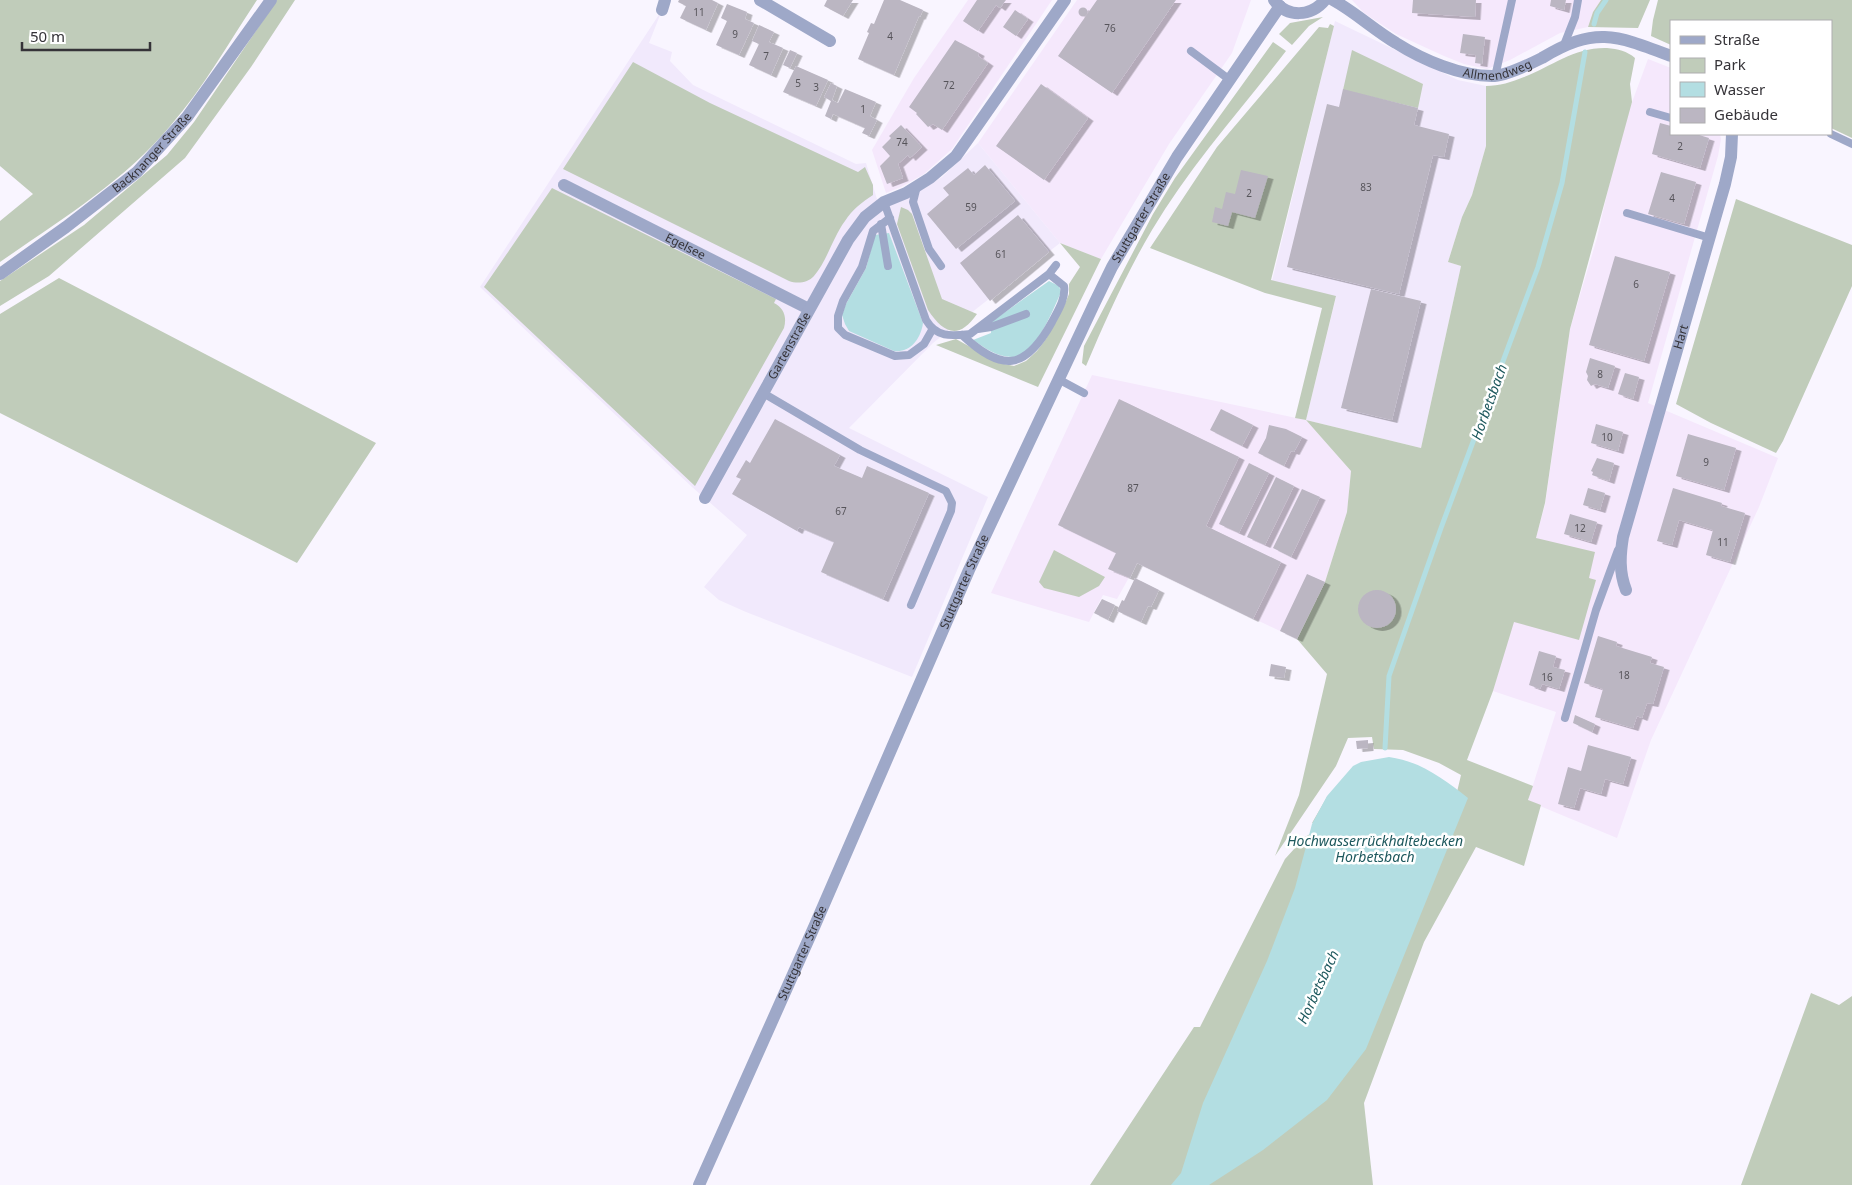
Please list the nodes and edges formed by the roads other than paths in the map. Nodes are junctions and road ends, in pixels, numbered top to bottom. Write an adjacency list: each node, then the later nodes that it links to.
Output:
1 (271, 0): 30 (street, Backnanger Straße)
2 (760, 0): 9 (street)
3 (1065, 0): 21 (street, Gartenstraße)
4 (1325, 0): 8 (street)
5 (1333, 0): 13 (street, Allmendweg)
6 (1512, 0): 13 (lane)
7 (1578, 0): 10 (lane)
8 (1277, 3): 14 (street, Stuttgarter Straße)
9 (830, 41)
10 (1564, 45): 12 (street, Allmendweg); 13 (street, Allmendweg)
11 (1191, 51): 14 (lane)
12 (1670, 56)
13 (1495, 76)
14 (1230, 80): 37 (street, Stuttgarter Straße)
15 (1650, 112): 16 (lane)
16 (1670, 118)
17 (1832, 134): 19 (lane)
18 (1731, 135): 26 (street, Hart)
19 (1852, 144)
20 (564, 185): 32 (street, Egelsee)
21 (917, 186): 22 (street, Gartenstraße); 29 (lane)
22 (884, 202): 24 (lane); 32 (street, Gartenstraße)
23 (1627, 213): 26 (lane)
24 (890, 218): 25 (lane); 34 (lane)
25 (881, 224): 28 (lane); 34 (lane)
26 (1710, 238): 41 (street, Hart)
27 (1056, 265): 31 (lane)
28 (888, 266)
29 (941, 266)
30 (0, 274)
31 (1049, 274): 35 (lane); 36 (lane)
32 (809, 309): 39 (street, Gartenstraße)
33 (1026, 314): 35 (lane)
34 (932, 330): 36 (lane)
35 (976, 330): 36 (lane)
36 (962, 335)
37 (1058, 379): 38 (lane); 45 (street, Stuttgarter Straße)
38 (1084, 392)
39 (763, 393): 40 (street, Gartenstraße); 43 (lane)
40 (705, 498)
41 (1623, 537): 42 (street, Hart); 44 (lane, Hart)
42 (1626, 590)
43 (911, 606)
44 (1565, 718)
45 (699, 1185)

